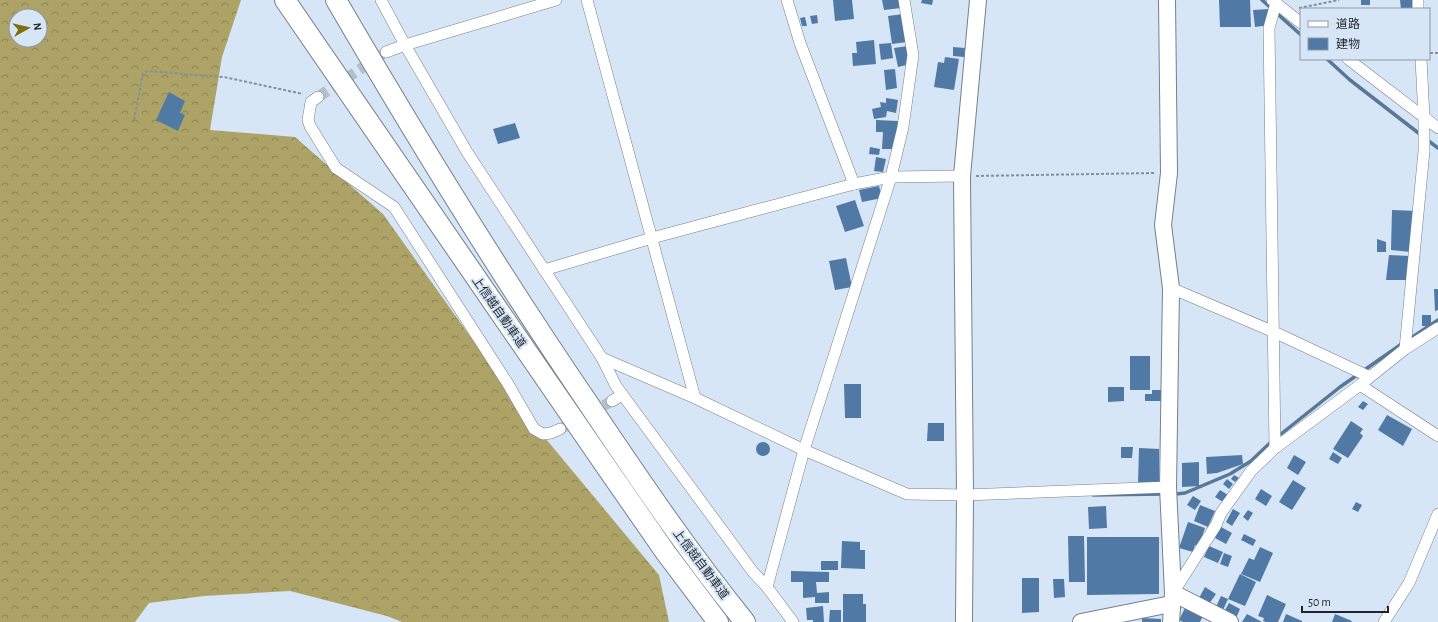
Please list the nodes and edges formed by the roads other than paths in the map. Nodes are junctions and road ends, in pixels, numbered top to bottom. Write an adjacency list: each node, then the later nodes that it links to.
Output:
1 (285, 0): 43 (highway, 上信越自動車道)
2 (336, 0): 44 (highway, 上信越自動車道)
3 (381, 0): 12 (street)
4 (556, 0): 12 (street)
5 (587, 0): 22 (street)
6 (787, 0): 21 (street)
7 (904, 0): 20 (street)
8 (978, 0): 19 (street)
9 (1168, 0): 24 (street)
10 (1274, 2): 11 (street); 26 (street)
11 (1300, 22)
12 (405, 44): 13 (street); 23 (street)
13 (386, 52)
14 (1349, 60): 17 (street)
15 (1421, 60): 17 (street)
16 (318, 97): 34 (street)
17 (1424, 117): 18 (street); 27 (street)
18 (1438, 128)
19 (962, 176): 20 (street); 39 (street)
20 (891, 177): 21 (street); 37 (street)
21 (854, 184): 22 (street)
22 (652, 238): 23 (street); 32 (street)
23 (544, 270): 28 (street)
24 (1170, 288): 26 (street); 38 (street)
25 (1438, 328): 27 (street)
26 (1274, 332): 29 (street); 36 (street)
27 (1405, 348): 29 (street)
28 (602, 358): 31 (street); 32 (street)
29 (1370, 377): 30 (street)
30 (1360, 386): 35 (street); 36 (street)
31 (622, 395): 33 (street); 41 (street)
32 (695, 398): 37 (street)
33 (612, 401)
34 (560, 429)
35 (1438, 436)
36 (1275, 448): 42 (street)
37 (804, 450): 39 (street); 41 (street)
38 (1168, 487): 39 (street); 42 (street)
39 (965, 495): 46 (street)
40 (1438, 514): 50 (street)
41 (767, 587): 45 (street)
42 (1172, 598): 47 (street); 48 (street); 49 (street)
43 (718, 622)
44 (745, 622)
45 (793, 622)
46 (964, 622)
47 (1081, 622)
48 (1172, 622)
49 (1230, 622)
50 (1384, 622)

